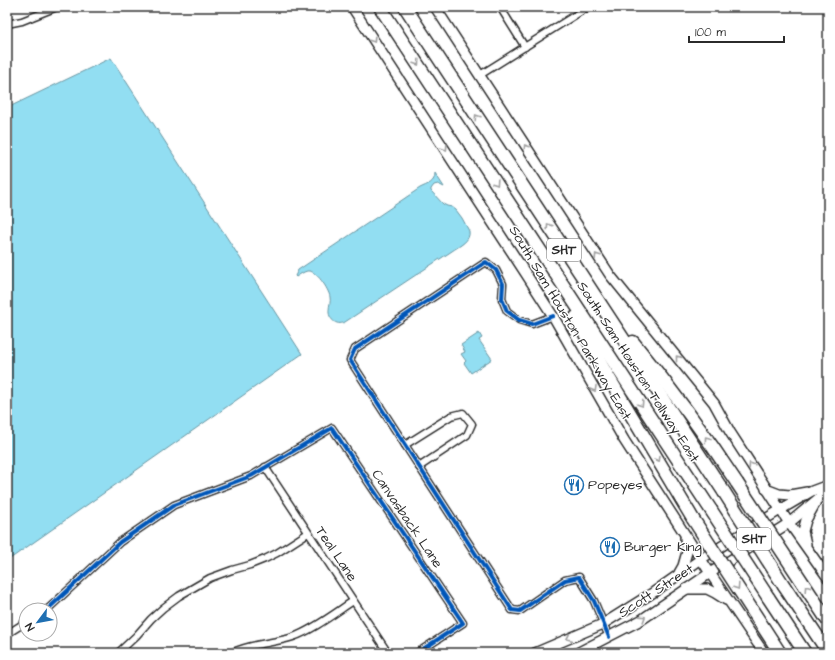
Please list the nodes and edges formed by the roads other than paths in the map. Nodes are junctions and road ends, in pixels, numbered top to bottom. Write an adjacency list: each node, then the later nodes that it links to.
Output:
1 (57, 7): 8 (street)
2 (352, 7): 13 (main road, South Sam Houston Parkway East, one-way to 13)
3 (380, 7): 11 (highway, South Sam Houston Tollway East / SHT, one-way to 11)
4 (405, 7): 12 (highway, South Sam Houston Tollway East / SHT, one-way to 4)
5 (435, 7): 10 (main road)
6 (500, 7): 9 (street)
7 (588, 7): 9 (street)
8 (7, 24)
9 (526, 47): 10 (street)
10 (480, 76): 18 (main road, one-way to 10)
11 (536, 243): 46 (highway, one-way to 46, bridge); 47 (highway, South Sam Houston Tollway East / SHT, one-way to 47, bridge)
12 (594, 294): 33 (highway, one-way to 12, bridge); 38 (highway, South Sam Houston Tollway East / SHT, bridge)
13 (552, 316): 14 (street); 23 (main road, South Sam Houston Parkway East, one-way to 23)
14 (405, 445): 16 (street); 16 (street)
15 (265, 467): 22 (street, Teal Lane); 31 (street); 42 (street, Canvasback Lane)
16 (419, 467): 34 (street)
17 (827, 485): 19 (main road)
18 (766, 489): 19 (main road); 20 (main road)
19 (816, 494): 20 (main road, Scott Street); 21 (main road, Scott Street); 24 (main road)
20 (780, 510): 21 (main road); 25 (main road, Scott Street)
21 (789, 523): 24 (main road); 26 (main road, Scott Street)
22 (308, 533): 30 (street, Teal Lane); 39 (street)
23 (685, 534): 25 (main road, South Sam Houston Parkway East); 27 (main road)
24 (806, 548): 28 (main road)
25 (701, 559): 26 (main road, South Sam Houston Parkway East); 27 (main road, Scott Street)
26 (710, 573): 29 (main road, Scott Street); 32 (main road, South Sam Houston Parkway East)
27 (677, 576): 34 (main road, Scott Street)
28 (828, 578)
29 (686, 589): 32 (main road); 37 (main road, Scott Street, one-way to 29)
30 (353, 600): 40 (street); 41 (street, Teal Lane)
31 (55, 602)
32 (729, 602): 45 (main road, South Sam Houston Parkway East)
33 (828, 621)
34 (603, 624): 37 (street); 43 (main road, Scott Street, one-way to 43)
35 (18, 627): 36 (street)
36 (7, 634)
37 (609, 637): 44 (main road, Scott Street)
38 (828, 652)
39 (118, 653)
40 (231, 653)
41 (388, 653)
42 (417, 653)
43 (536, 653)
44 (577, 653)
45 (764, 653)
46 (780, 653)
47 (804, 653)

